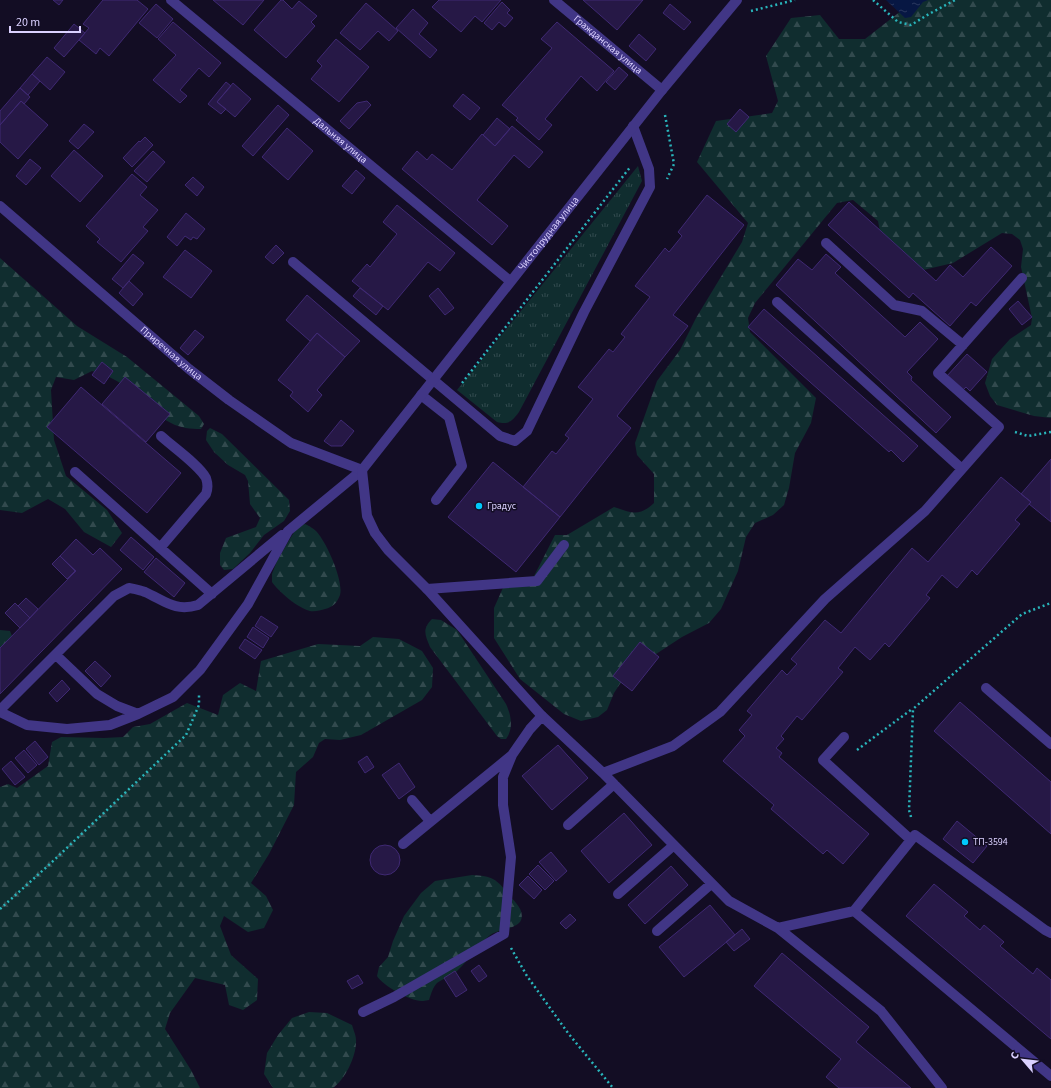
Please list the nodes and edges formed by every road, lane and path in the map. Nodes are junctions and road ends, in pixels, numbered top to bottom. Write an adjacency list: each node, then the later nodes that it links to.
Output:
1 (171, 0): 15 (street, Дальняя улица)
2 (554, 0): 8 (street, Гражданская улица)
3 (737, 0): 7 (street, Чистопрудная улица)
4 (795, 0): 7 (path)
5 (873, 0): 6 (path)
6 (955, 0)
7 (729, 9): 8 (street, Чистопрудная улица)
8 (662, 90): 9 (street, Чистопрудная улица)
9 (634, 126): 10 (street); 15 (street, Чистопрудная улица)
10 (642, 151): 20 (path); 20 (street)
11 (0, 206): 25 (street, Приречная улица)
12 (826, 243): 17 (street)
13 (293, 262): 18 (street)
14 (1022, 278): 17 (street)
15 (510, 281): 18 (street, Чистопрудная улица)
16 (777, 302): 24 (street)
17 (963, 345): 21 (street)
18 (433, 379): 19 (street, Чистопрудная улица); 20 (street)
19 (421, 395): 25 (street, Чистопрудная улица); 27 (street)
20 (452, 395)
21 (999, 427): 22 (path); 24 (street)
22 (1051, 432)
23 (161, 436): 30 (street)
24 (962, 469): 45 (street)
25 (362, 470): 28 (street, Чистопрудная улица); 31 (street)
26 (75, 472): 30 (street)
27 (436, 500)
28 (288, 531): 32 (street, Чистопрудная улица); 35 (street)
29 (564, 545): 31 (street)
30 (160, 548): 32 (street)
31 (427, 589): 40 (street)
32 (212, 594): 34 (street, Чистопрудная улица)
33 (1051, 603): 37 (path)
34 (56, 655): 38 (street); 39 (street)
35 (200, 670): 39 (street); 55 (path)
36 (986, 688): 42 (street)
37 (912, 709): 43 (path); 50 (path)
38 (0, 711): 39 (street)
39 (138, 714)
40 (542, 716): 44 (street); 45 (street)
41 (844, 737): 50 (street)
42 (1051, 744)
43 (855, 751)
44 (512, 755): 48 (street); 60 (street)
45 (603, 773): 46 (street)
46 (614, 784): 49 (street); 52 (street)
47 (412, 800): 48 (street)
48 (430, 821): 51 (street)
49 (568, 825)
50 (913, 837): 56 (street); 59 (street)
51 (403, 844)
52 (674, 845): 53 (street); 54 (street)
53 (712, 884): 57 (street); 58 (street)
54 (618, 894)
55 (0, 908)
56 (854, 911): 57 (street); 62 (street)
57 (778, 928): 64 (street)
58 (657, 931)
59 (1051, 933)
60 (504, 934): 61 (street); 63 (path)
61 (363, 1012)
62 (1051, 1076)
63 (613, 1088)
64 (942, 1088)

